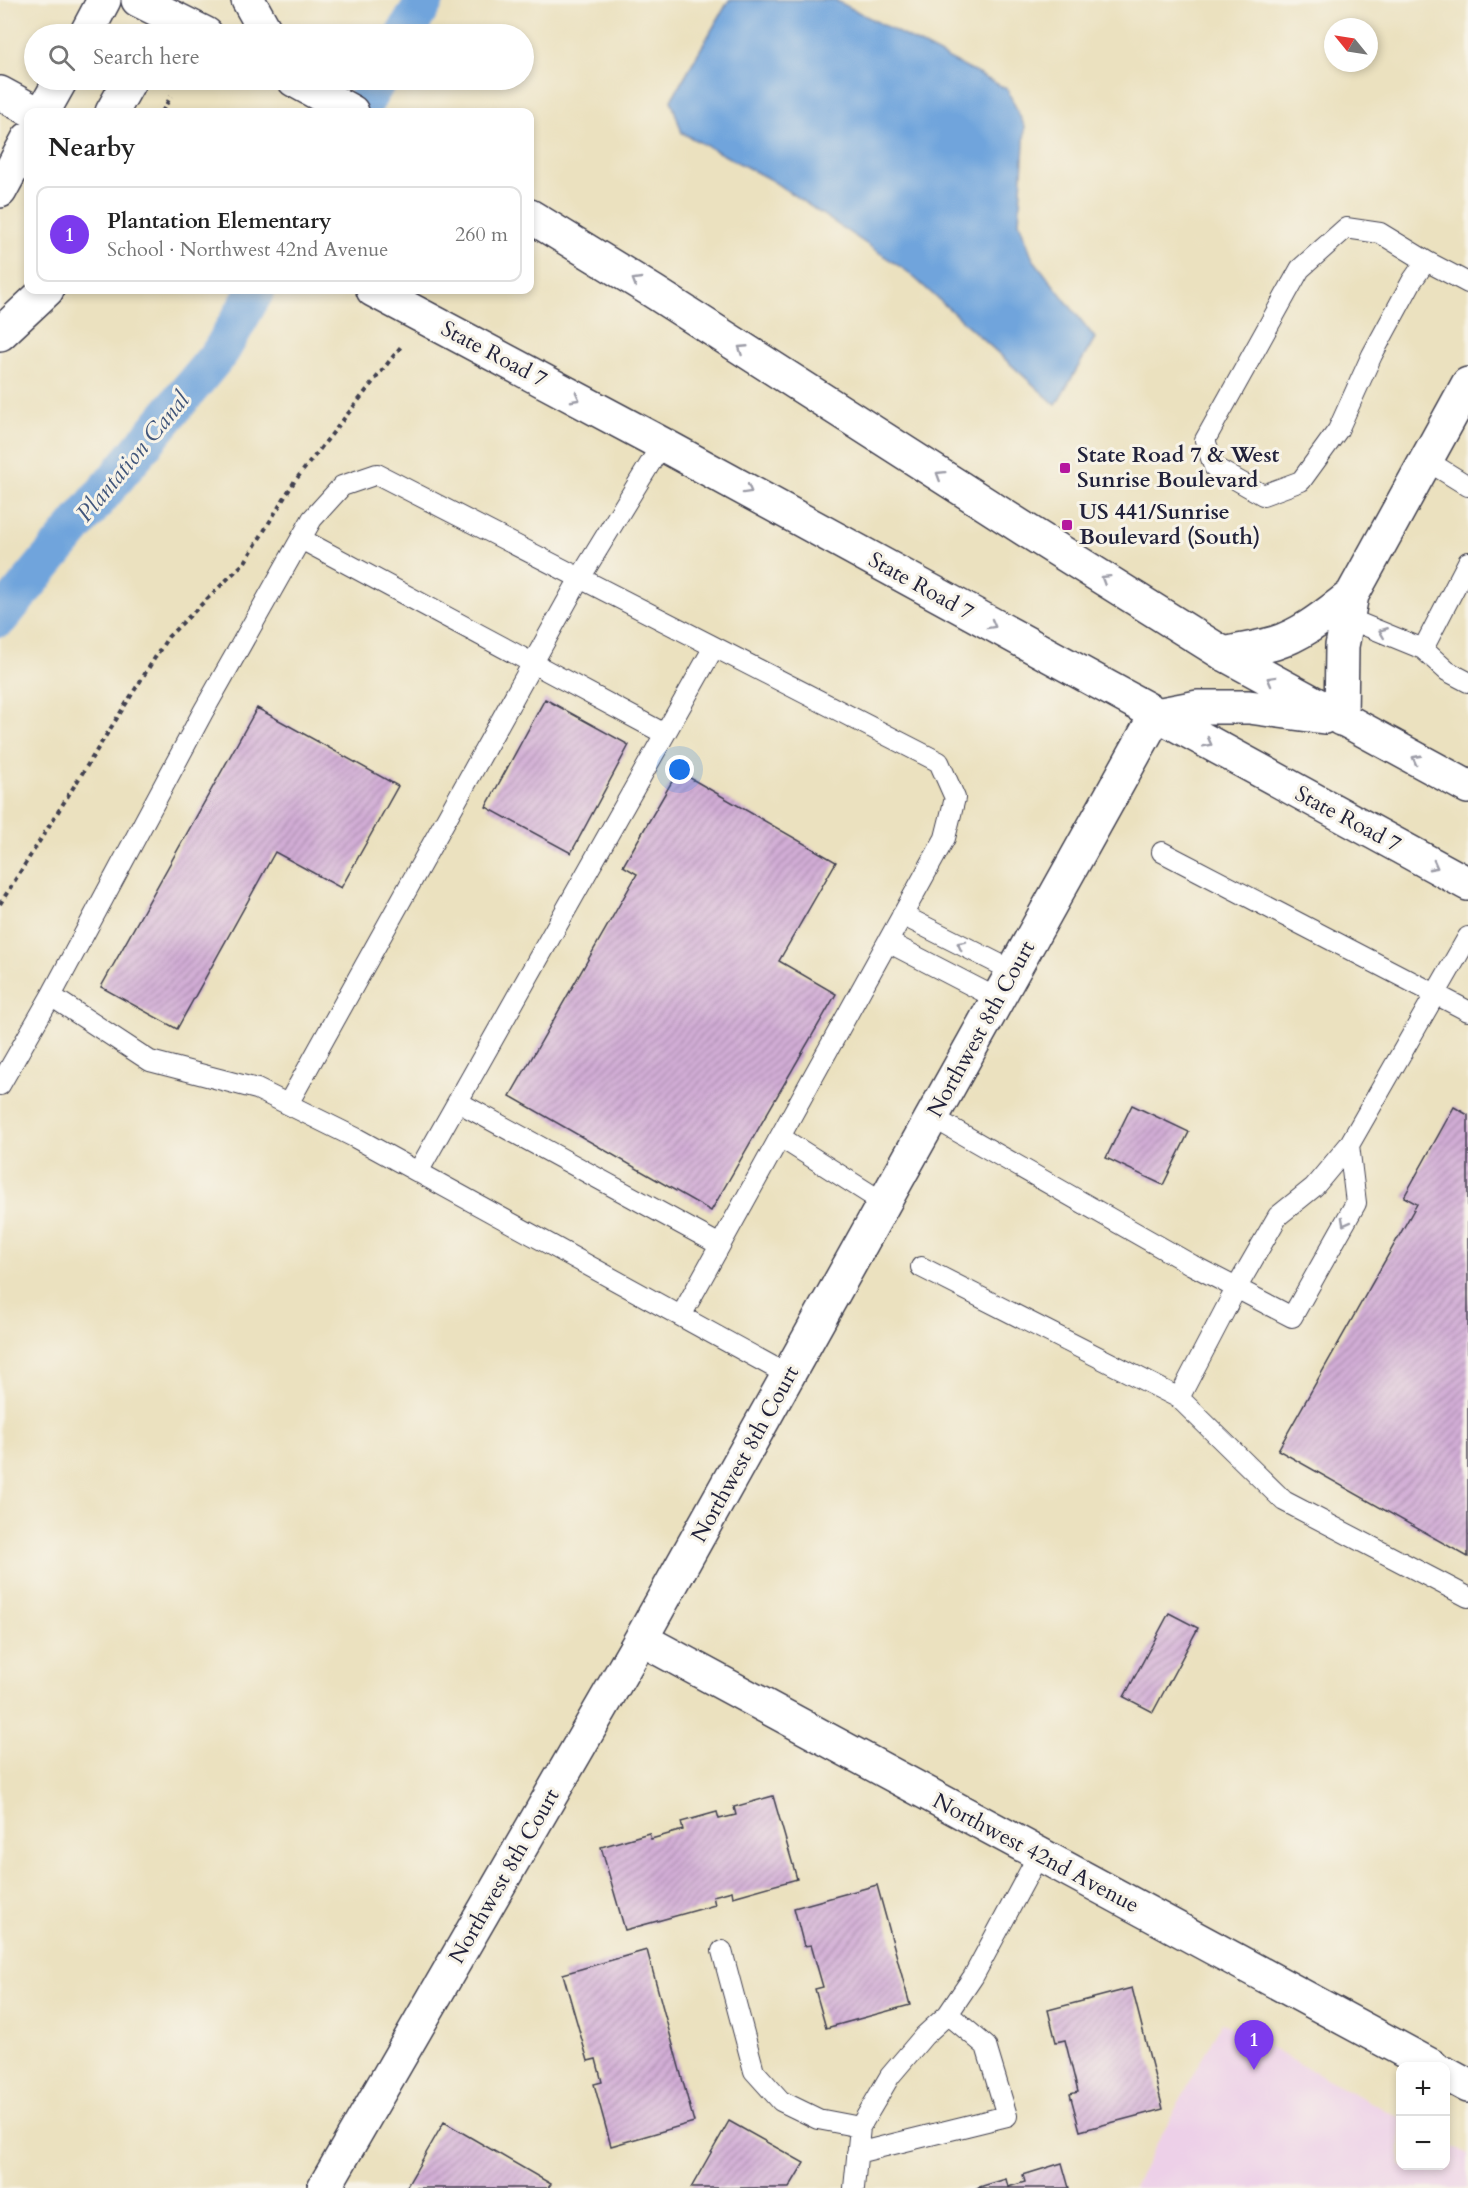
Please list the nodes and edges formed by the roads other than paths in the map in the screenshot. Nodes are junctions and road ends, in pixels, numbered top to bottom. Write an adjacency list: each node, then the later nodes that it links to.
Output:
1 (104, 0): 4 (street)
2 (248, 0): 6 (street)
3 (158, 12): 5 (street)
4 (91, 24)
5 (184, 24)
6 (261, 24)
7 (55, 90): 12 (street)
8 (124, 90): 13 (street)
9 (312, 90): 14 (street)
10 (0, 93): 11 (street)
11 (28, 108)
12 (45, 108)
13 (114, 108)
14 (345, 108)
15 (24, 146): 16 (street)
16 (0, 191)
17 (534, 218): 34 (street, one-way to 17)
18 (1426, 261): 18 (lane); 20 (lane)
19 (24, 283): 23 (street)
20 (1468, 283)
21 (44, 294): 23 (street)
22 (384, 295): 25 (street, State Road 7, one-way to 25)
23 (0, 333)
24 (1466, 393): 26 (street)
25 (663, 444): 30 (lane); 37 (street, State Road 7, one-way to 37)
26 (1426, 460): 27 (lane); 31 (street)
27 (1468, 486)
28 (301, 539): 30 (lane); 35 (lane); 48 (lane)
29 (1468, 562): 33 (lane)
30 (580, 578): 32 (lane); 35 (lane)
31 (1349, 606): 33 (lane, one-way to 31); 34 (street); 38 (street)
32 (714, 647): 39 (lane); 43 (lane)
33 (1423, 649): 36 (lane)
34 (1224, 654): 38 (street, one-way to 34)
35 (532, 664): 39 (lane); 52 (lane)
36 (1468, 682)
37 (1156, 715): 38 (street); 42 (street, State Road 7, one-way to 42); 46 (street, Northwest 8th Court)
38 (1341, 719): 40 (street, one-way to 38)
39 (665, 734): 51 (lane)
40 (1468, 787)
41 (1162, 852): 47 (lane)
42 (1468, 884)
43 (902, 915): 45 (lane); 46 (lane, one-way to 43)
44 (1468, 938): 47 (lane)
45 (888, 942): 46 (lane); 54 (lane)
46 (1005, 985): 53 (street, Northwest 8th Court)
47 (1436, 994): 49 (lane); 55 (lane)
48 (51, 996): 50 (lane); 52 (lane)
49 (1468, 1011)
50 (0, 1085)
51 (458, 1102): 56 (lane); 58 (lane)
52 (288, 1104): 56 (lane)
53 (932, 1117): 57 (street, Northwest 8th Court); 60 (lane)
54 (780, 1137): 57 (lane); 58 (lane)
55 (1349, 1145): 60 (lane); 60 (lane, one-way to 60)
56 (418, 1172): 61 (lane)
57 (884, 1203): 62 (street, Northwest 8th Court)
58 (720, 1245): 61 (lane)
59 (921, 1267): 63 (lane)
60 (1238, 1287): 63 (lane)
61 (681, 1316): 62 (lane)
62 (788, 1375): 65 (street, Northwest 8th Court)
63 (1179, 1398): 64 (lane)
64 (1468, 1597)
65 (641, 1639): 66 (street, Northwest 42nd Avenue); 74 (street, Northwest 8th Court)
66 (1039, 1854): 68 (lane); 69 (street, Northwest 42nd Avenue)
67 (722, 1951): 72 (lane)
68 (948, 2014): 72 (lane); 73 (lane)
69 (1423, 2062)
70 (1450, 2076): 71 (street)
71 (1468, 2086)
72 (860, 2127): 73 (lane)
73 (857, 2153): 75 (lane)
74 (324, 2188)
75 (854, 2188)

